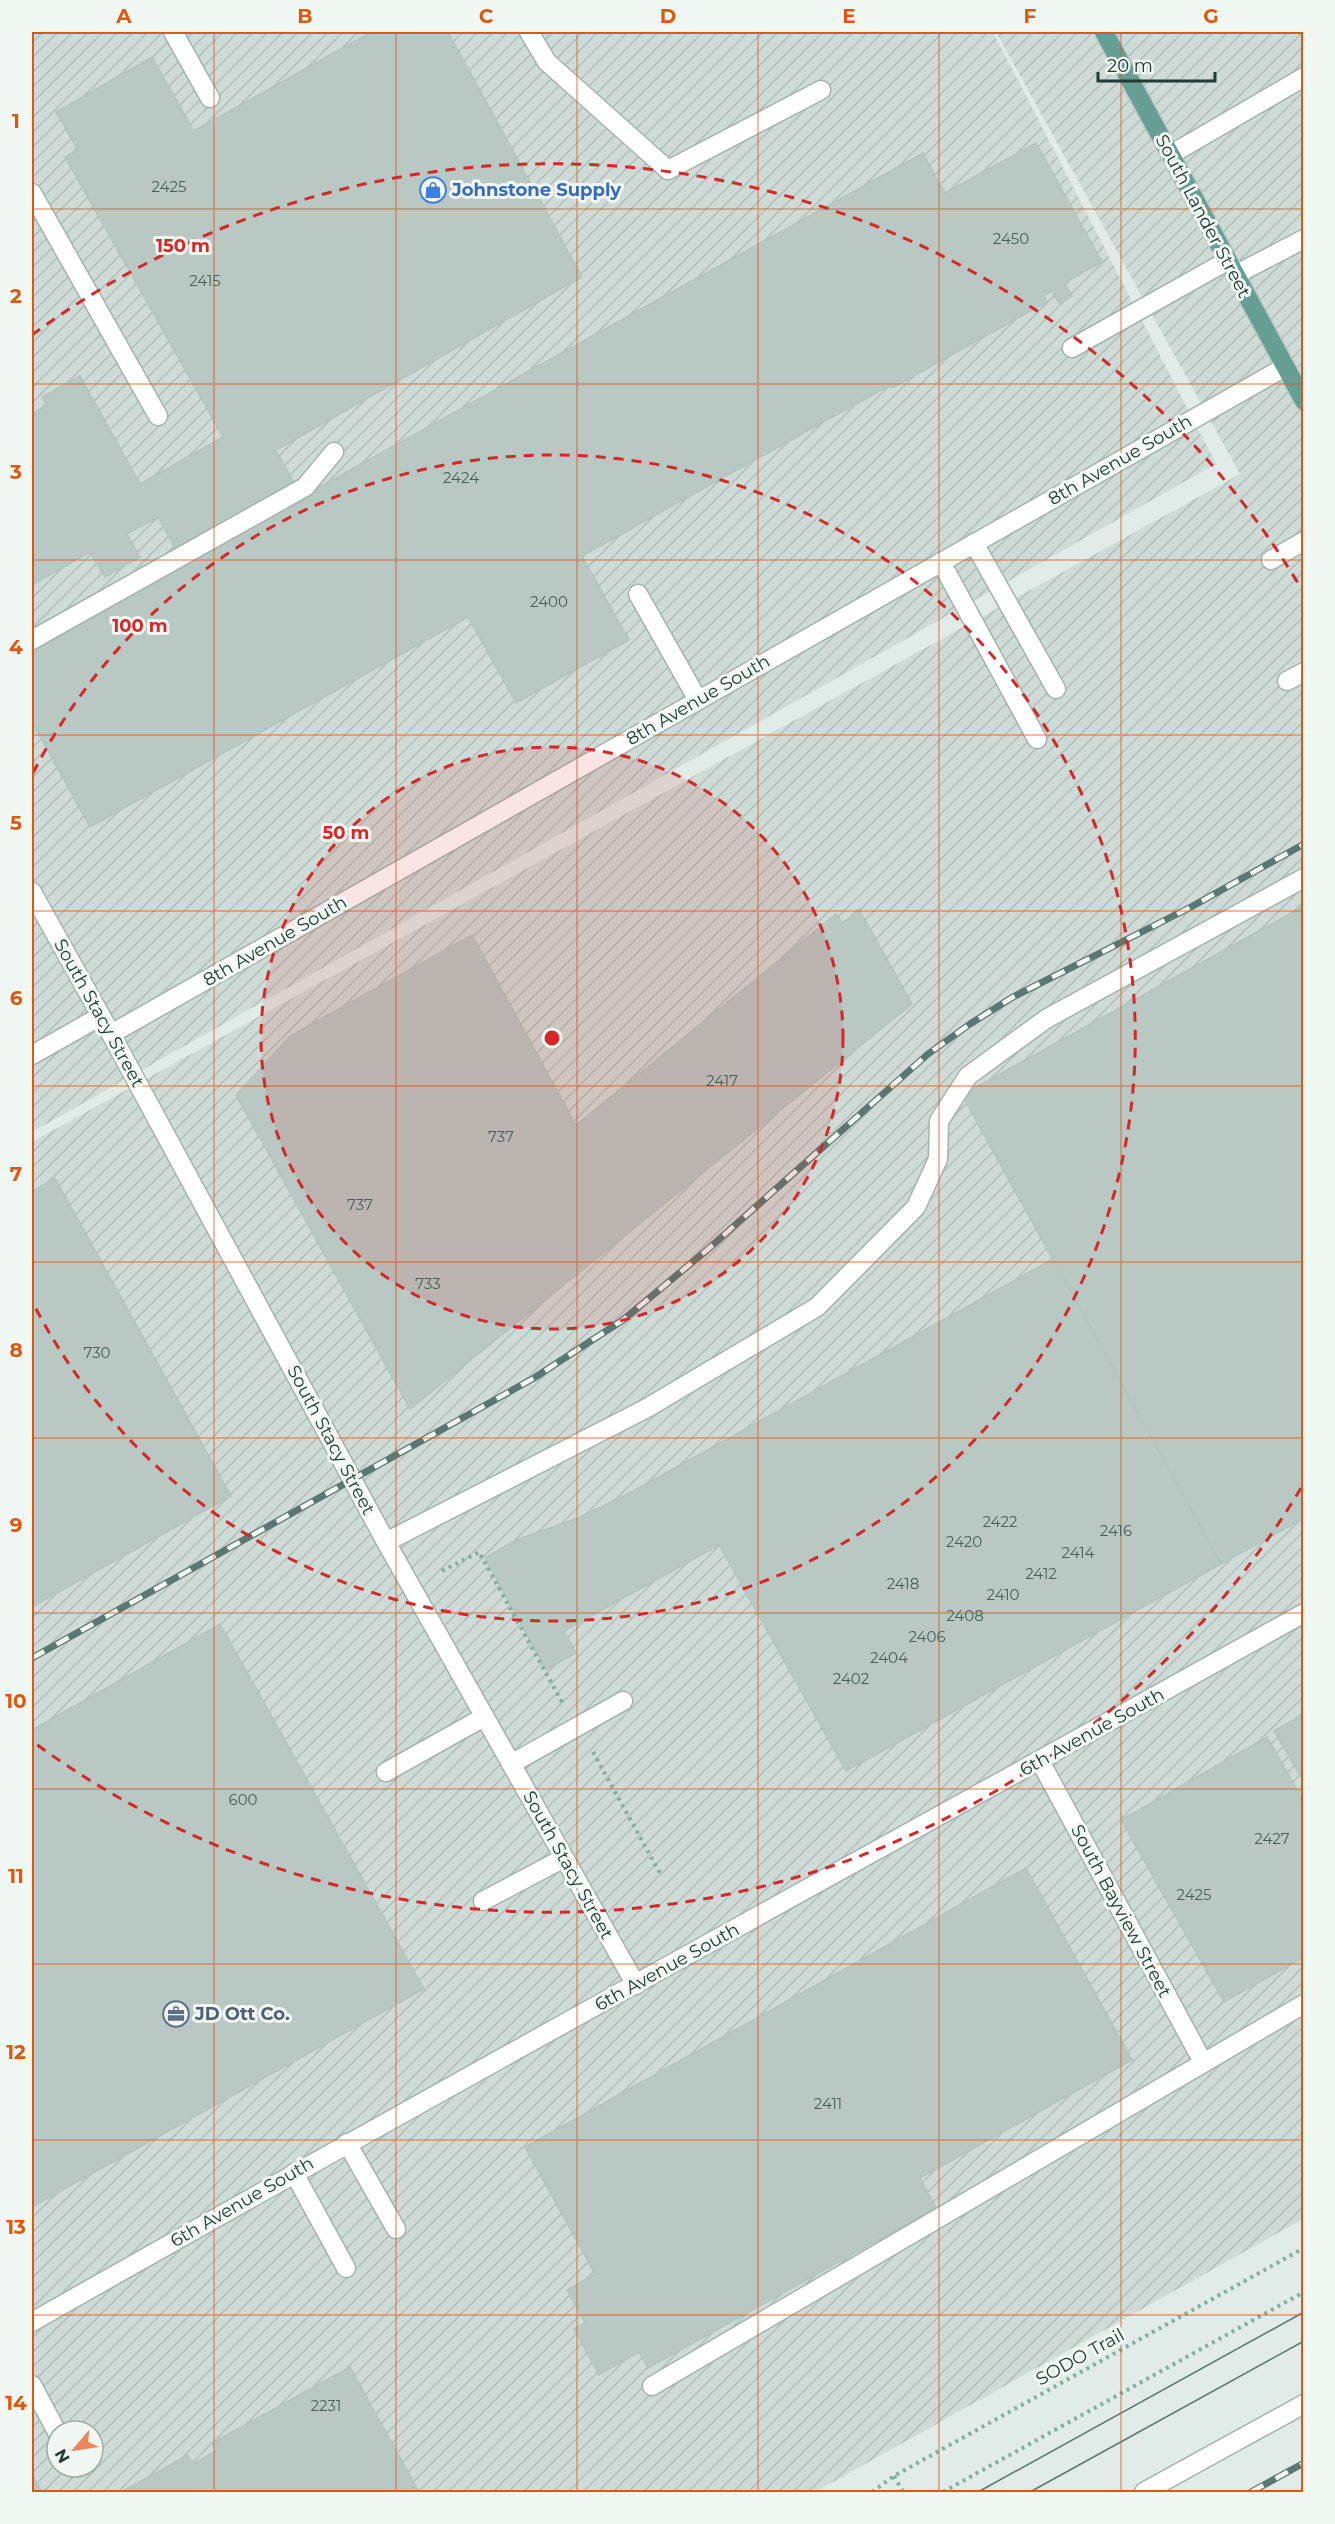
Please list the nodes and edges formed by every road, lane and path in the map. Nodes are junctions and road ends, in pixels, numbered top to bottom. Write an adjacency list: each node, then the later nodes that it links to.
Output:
1 (173, 32): 6 (street)
2 (529, 32): 5 (street)
3 (1104, 32): 7 (main road, South Lander Street)
4 (1304, 77): 7 (street)
5 (821, 90)
6 (210, 98)
7 (1170, 155): 10 (main road, South Lander Street)
8 (32, 194): 14 (street)
9 (1304, 239): 10 (street)
10 (1231, 268): 11 (street); 12 (main road, South Lander Street)
11 (1072, 348)
12 (1293, 373): 13 (main road, South Lander Street); 17 (street, 8th Avenue South)
13 (1304, 401)
14 (158, 416)
15 (334, 452): 21 (street)
16 (1304, 541): 18 (street)
17 (974, 543): 19 (street, 8th Avenue South); 24 (street)
18 (1271, 560)
19 (941, 562): 25 (street, 8th Avenue South); 26 (street)
20 (638, 594): 25 (street)
21 (32, 640)
22 (1304, 672): 23 (street)
23 (1287, 681)
24 (1056, 689)
25 (698, 700): 30 (street, 8th Avenue South)
26 (1037, 739)
27 (1304, 878): 32 (street)
28 (32, 892): 29 (street, South Stacy Street)
29 (101, 1016): 30 (street, South Stacy Street); 31 (street)
30 (111, 1034): 32 (street, South Stacy Street)
31 (32, 1055)
32 (386, 1542): 36 (street, South Stacy Street)
33 (442, 1571): 37 (path)
34 (1304, 1613): 38 (street, 6th Avenue South)
35 (623, 1701): 37 (street)
36 (484, 1717): 39 (street, South Stacy Street); 40 (street)
37 (577, 1726): 39 (street); 42 (path)
38 (1040, 1761): 44 (street, 6th Avenue South); 46 (street, South Bayview Street)
39 (511, 1764): 41 (street, South Stacy Street)
40 (386, 1772)
41 (564, 1858): 43 (street); 44 (street, South Stacy Street)
42 (661, 1875)
43 (483, 1901)
44 (636, 1985): 47 (street, 6th Avenue South)
45 (1304, 2004): 46 (street)
46 (1203, 2062): 55 (street)
47 (347, 2143): 48 (street, 6th Avenue South); 49 (street)
48 (294, 2173): 51 (street); 53 (street, 6th Avenue South)
49 (396, 2229)
50 (1304, 2248): 58 (path, SODO Trail)
51 (346, 2268)
52 (1304, 2292): 61 (path)
53 (32, 2322)
54 (32, 2385): 57 (street)
55 (652, 2386)
56 (1304, 2404): 62 (street)
57 (50, 2419)
58 (894, 2476): 59 (path, SODO Trail); 60 (path)
59 (872, 2493)
60 (903, 2493)
61 (943, 2493)
62 (1143, 2493)

